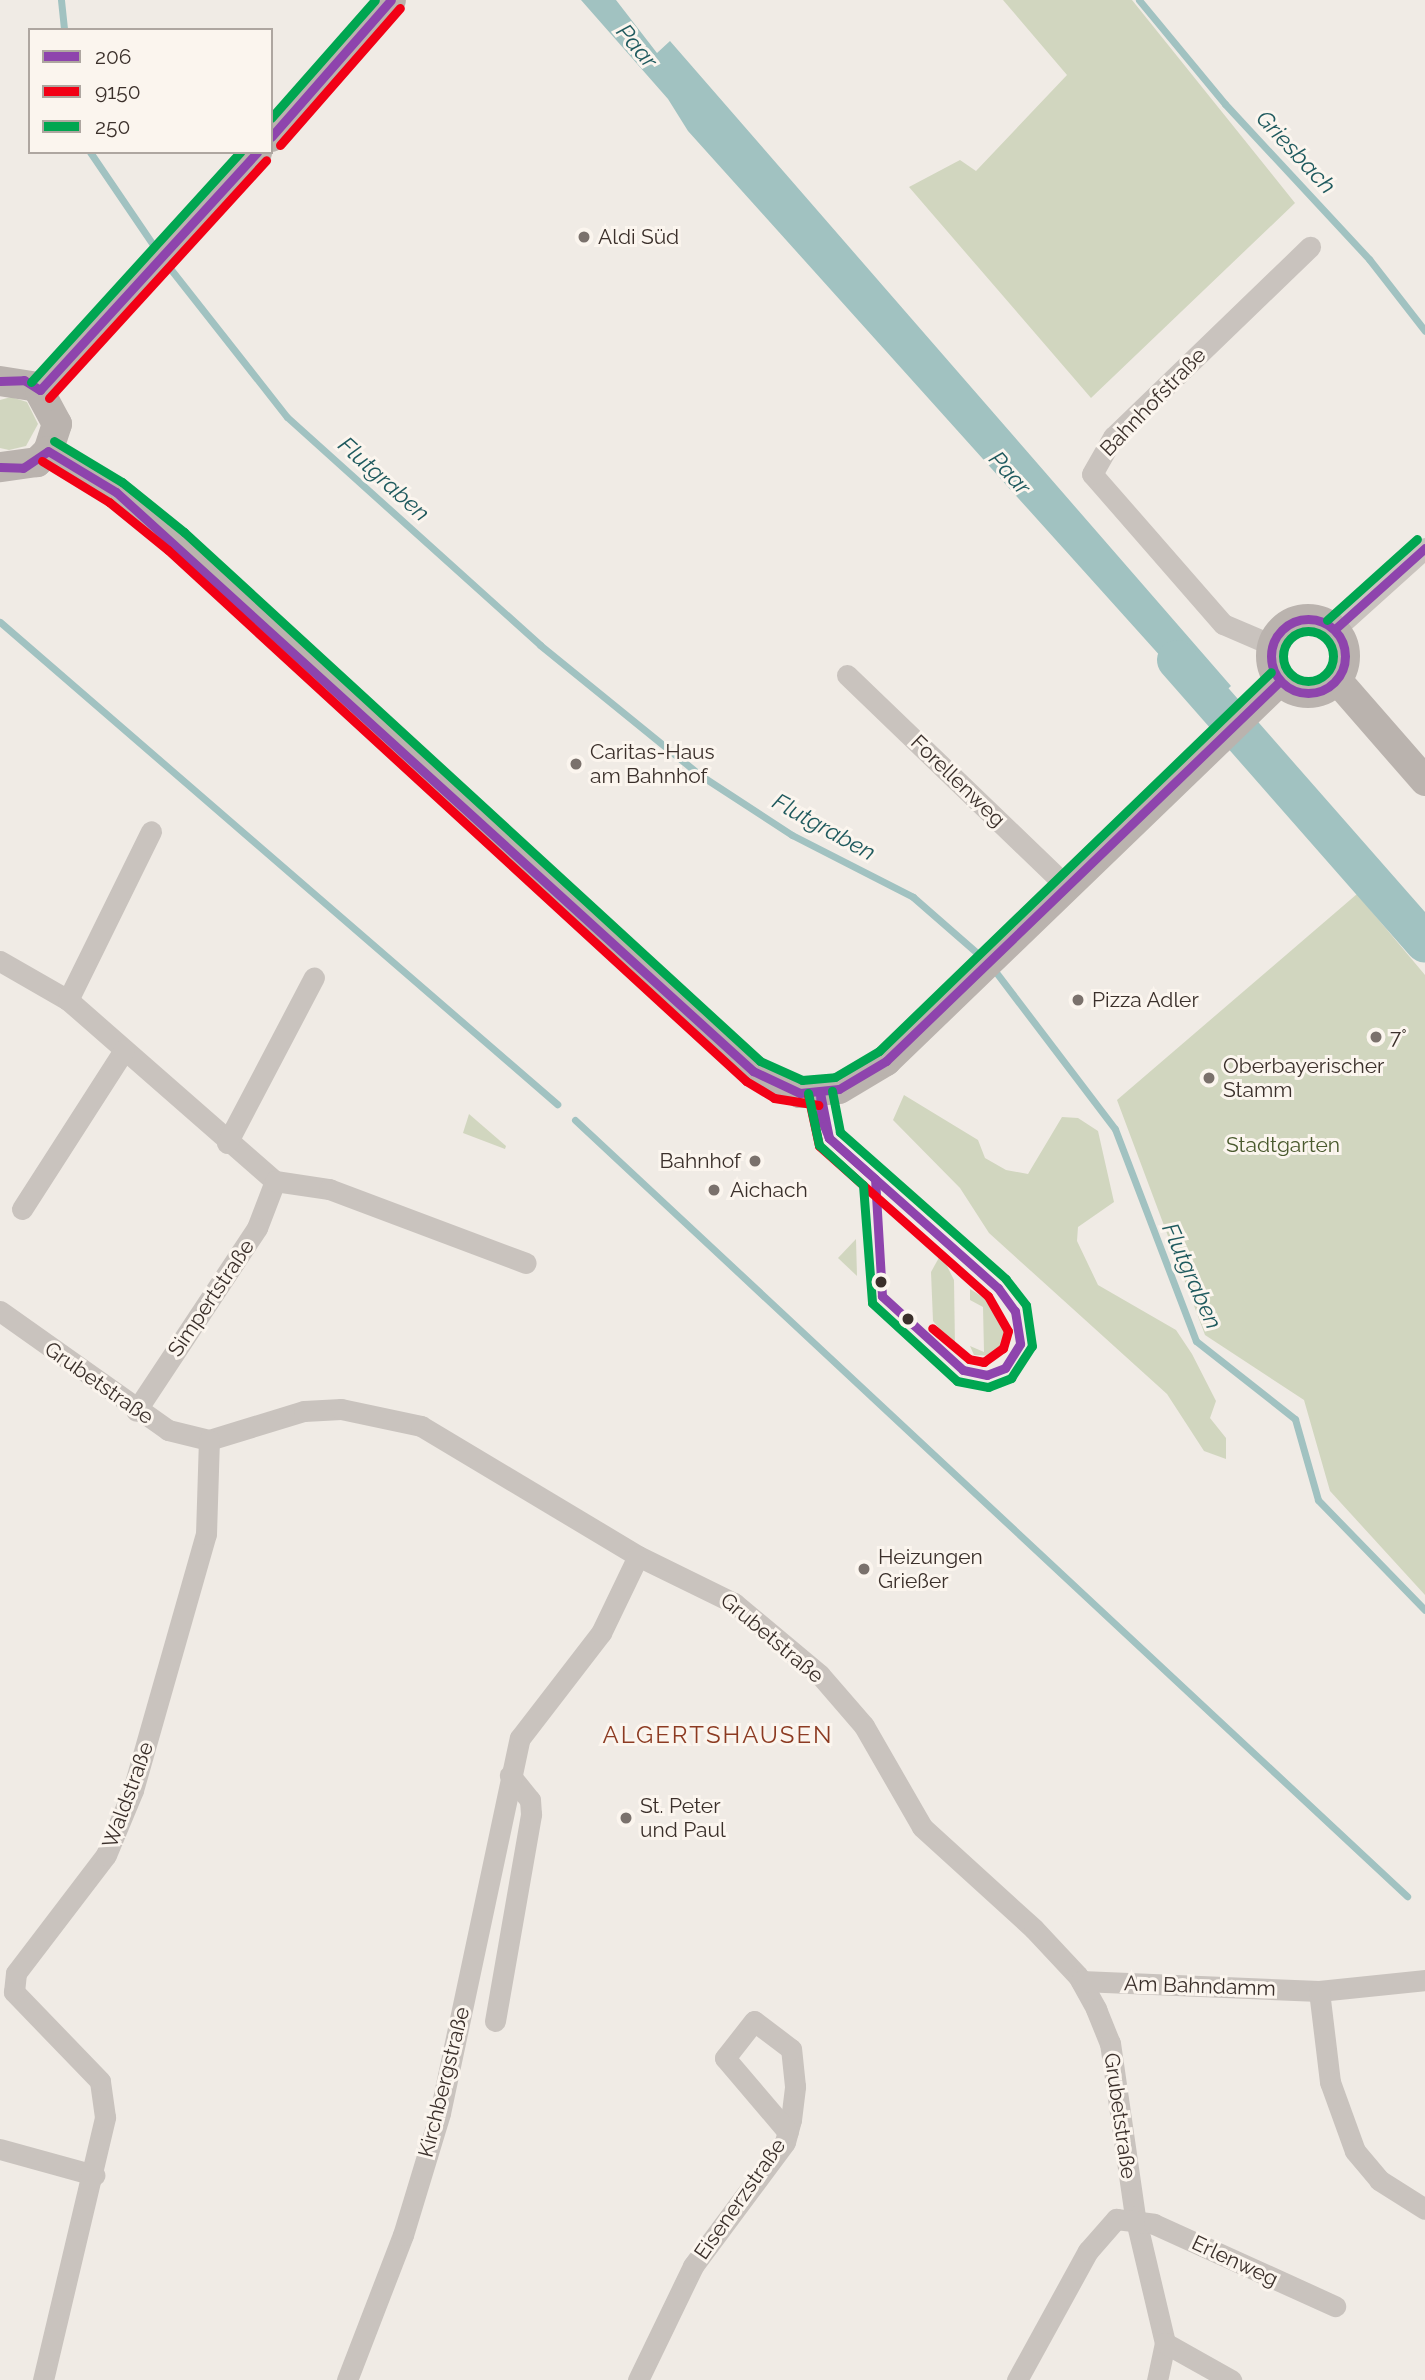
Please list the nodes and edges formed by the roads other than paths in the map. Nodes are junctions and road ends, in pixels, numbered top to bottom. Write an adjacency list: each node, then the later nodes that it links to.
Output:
1 (391, 0): 2 (street)
2 (273, 135)
3 (255, 154): 6 (street)
4 (1310, 247): 11 (street, Bahnhofstraße)
5 (0, 381): 6 (street)
6 (40, 390): 7 (street)
7 (48, 451): 8 (street); 17 (street)
8 (0, 467)
9 (1425, 548): 10 (street)
10 (1335, 629): 11 (street); 13 (street)
11 (1272, 645): 14 (street)
12 (847, 675): 17 (street, Forellenweg)
13 (1337, 680): 14 (street); 15 (street)
14 (1280, 681): 17 (street)
15 (1425, 781)
16 (151, 831): 20 (street)
17 (1068, 888)
18 (0, 961): 20 (street)
19 (314, 977): 22 (street)
20 (68, 1000): 21 (street)
21 (124, 1050): 22 (street); 24 (street)
22 (227, 1143): 23 (street)
23 (275, 1181): 25 (street); 27 (street, Simpertstraße)
24 (22, 1209)
25 (526, 1263)
26 (0, 1311): 27 (street, Grubetstraße)
27 (136, 1411): 28 (street, Grubetstraße)
28 (209, 1440): 29 (street, Grubetstraße); 37 (street, Waldstraße)
29 (638, 1556): 30 (street, Kirchbergstraße); 32 (street, Grubetstraße)
30 (510, 1775): 34 (street, Kirchbergstraße); 43 (street, Kirchbergstraße)
31 (1425, 1980): 33 (street, Am Bahndamm)
32 (1081, 1981): 33 (street, Am Bahndamm); 39 (street, Grubetstraße)
33 (1320, 1991): 38 (street)
34 (495, 2021)
35 (788, 2132): 35 (street, Eisenerzstraße); 44 (street, Eisenerzstraße)
36 (0, 2149): 37 (street)
37 (94, 2175): 42 (street, Waldstraße)
38 (1425, 2210)
39 (1135, 2216): 40 (street, Erlenweg); 41 (street, Grubetstraße); 45 (street)
40 (1335, 2306)
41 (1166, 2343): 46 (street, Grubetstraße); 47 (street)
42 (43, 2380)
43 (347, 2380)
44 (638, 2380)
45 (1017, 2380)
46 (1157, 2380)
47 (1231, 2380)

